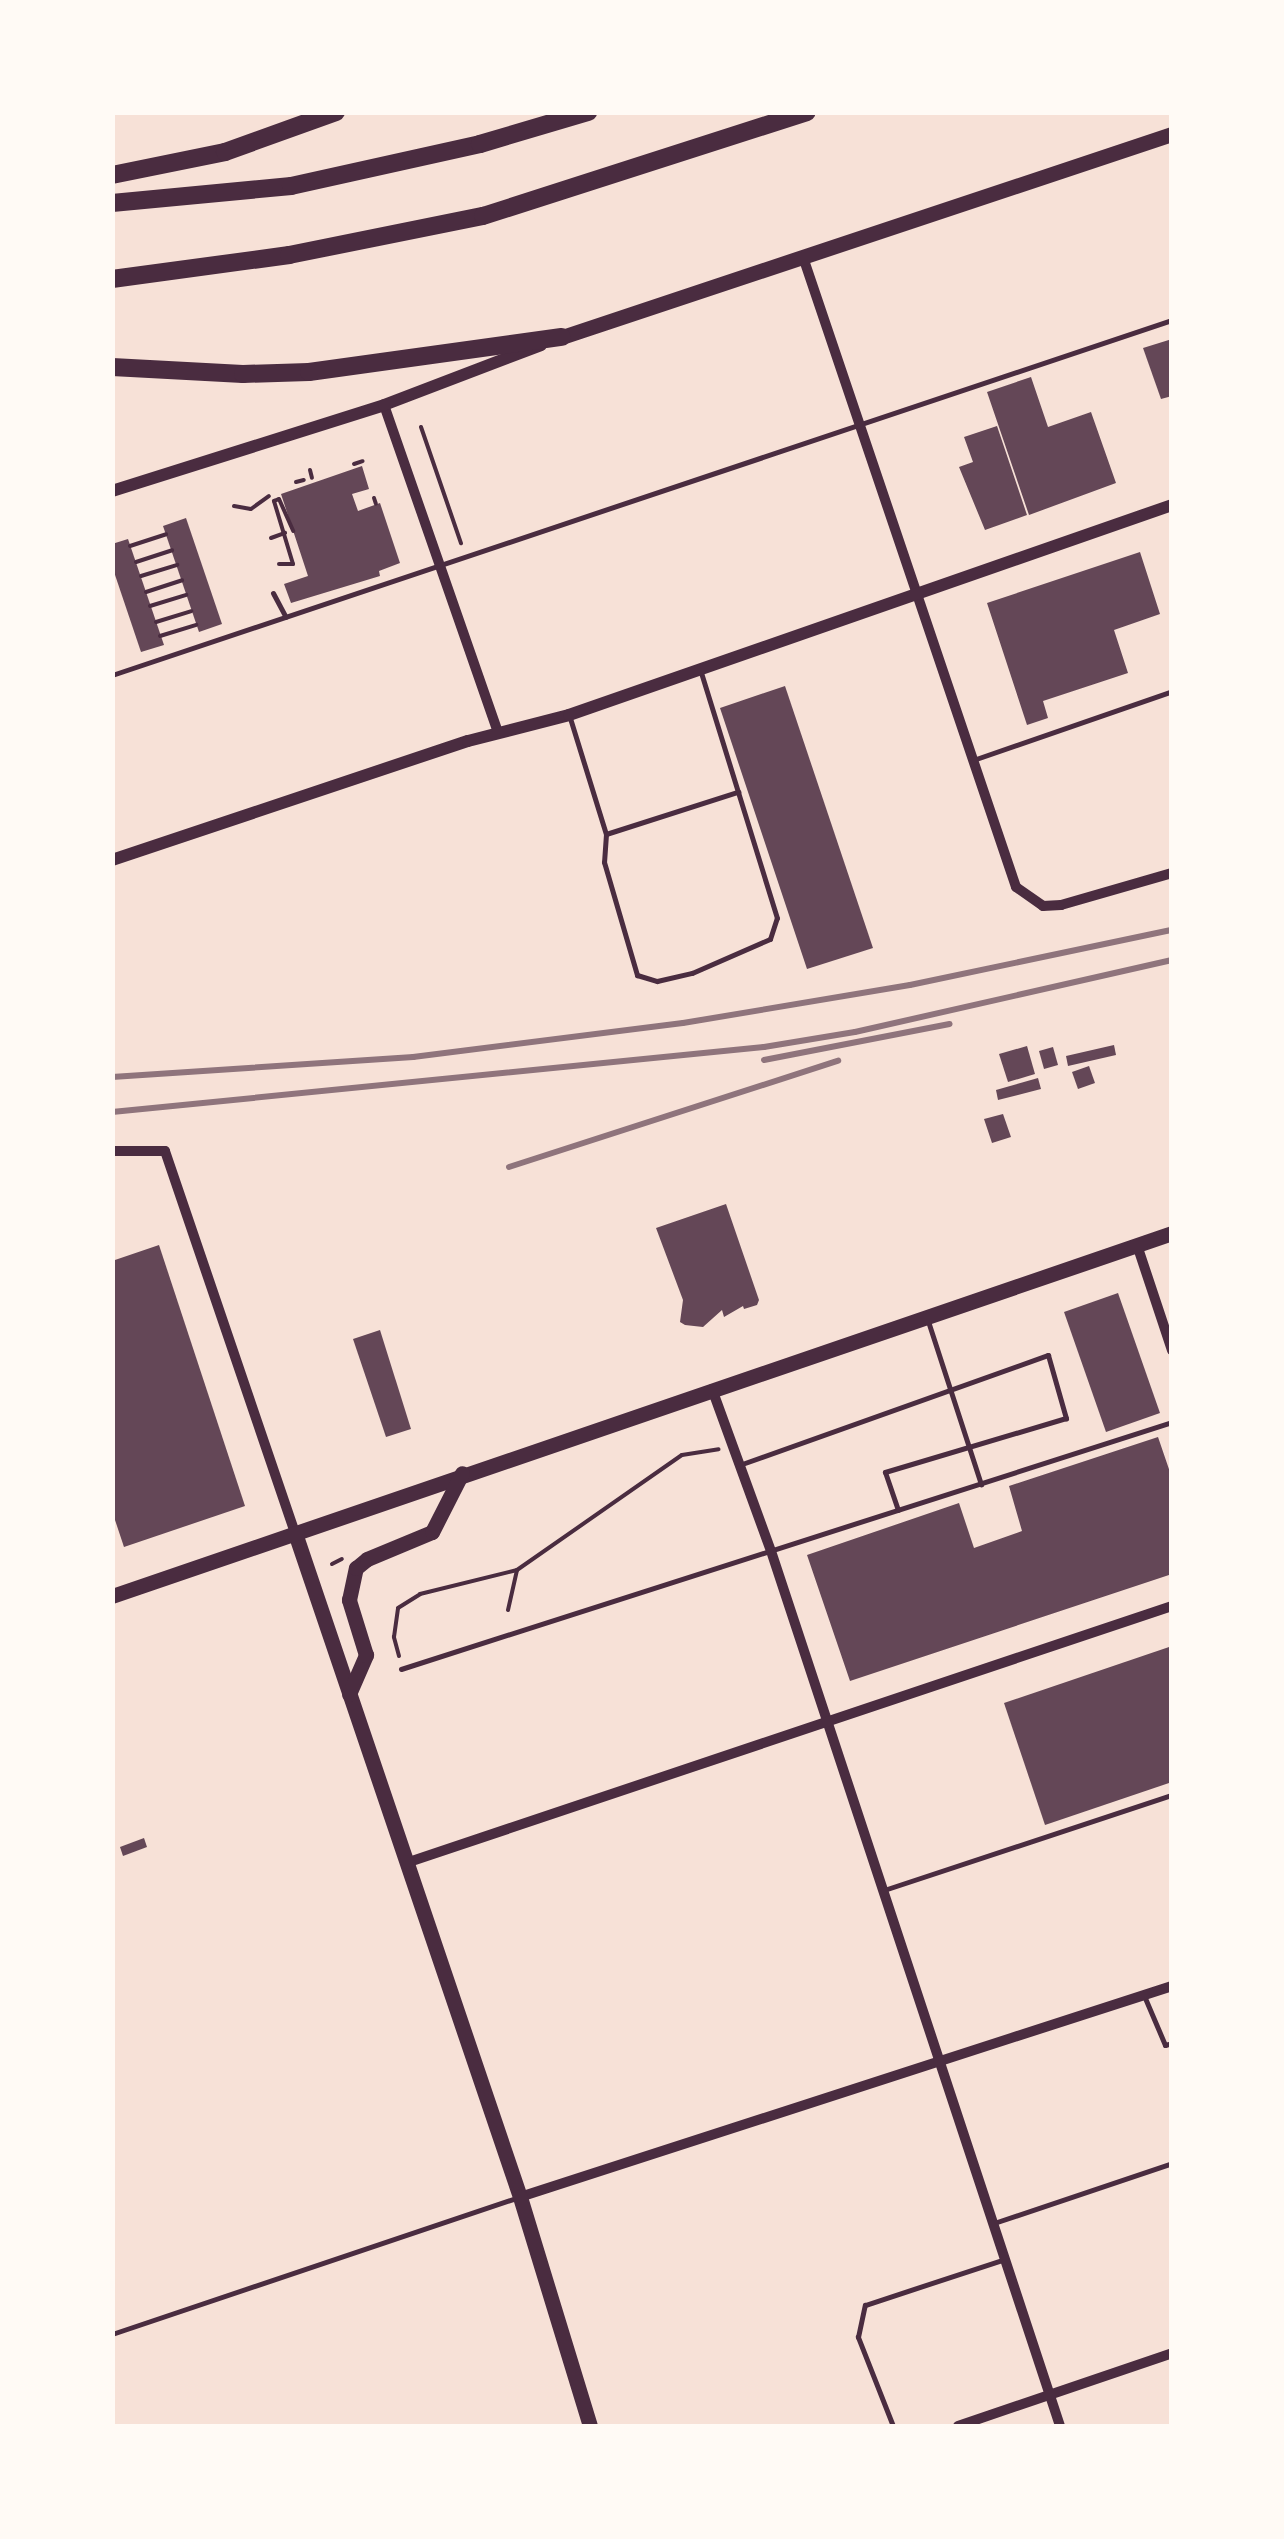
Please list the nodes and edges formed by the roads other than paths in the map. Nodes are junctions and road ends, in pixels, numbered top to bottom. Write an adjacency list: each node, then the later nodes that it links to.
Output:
1 (336, 112): 5 (highway)
2 (806, 112): 8 (highway)
3 (582, 114): 6 (highway)
4 (1172, 134): 7 (main road)
5 (112, 175)
6 (112, 203)
7 (803, 257): 10 (main road); 13 (street)
8 (112, 279)
9 (1172, 320): 13 (lane)
10 (562, 337): 11 (highway); 12 (street)
11 (112, 367)
12 (384, 405): 14 (street); 16 (street)
13 (860, 426): 16 (lane); 18 (street)
14 (112, 492)
15 (1172, 505): 18 (street)
16 (438, 566): 19 (lane); 24 (street)
17 (273, 594): 19 (lane)
18 (916, 596): 20 (street); 25 (street)
19 (286, 617): 21 (lane)
20 (700, 671): 23 (street); 26 (lane)
21 (112, 675)
22 (1172, 692): 25 (lane)
23 (570, 715): 24 (street); 27 (lane)
24 (498, 732): 28 (street)
25 (971, 760): 29 (street)
26 (738, 792): 27 (lane); 27 (lane)
27 (606, 834)
28 (112, 860)
29 (1172, 873)
30 (112, 1150): 43 (street)
31 (1172, 1233): 32 (main road)
32 (1136, 1245): 33 (main road); 34 (street)
33 (926, 1316): 35 (main road); 36 (lane)
34 (1172, 1350)
35 (712, 1388): 39 (street); 40 (main road)
36 (951, 1388): 38 (lane); 38 (lane); 39 (lane)
37 (1172, 1422): 41 (lane)
38 (969, 1445): 41 (lane); 42 (lane)
39 (739, 1465): 44 (street)
40 (462, 1474): 43 (main road); 48 (main road)
41 (981, 1484): 42 (lane)
42 (898, 1510): 44 (lane)
43 (295, 1533): 45 (main road); 48 (main road)
44 (772, 1551): 47 (lane); 49 (street)
45 (112, 1596)
46 (1172, 1606): 49 (street)
47 (402, 1668)
48 (349, 1694): 51 (main road)
49 (829, 1724): 51 (street); 52 (street)
50 (1172, 1795): 52 (lane)
51 (406, 1864): 58 (main road)
52 (884, 1890): 56 (street)
53 (1172, 1986): 54 (street)
54 (1144, 1995): 55 (lane); 56 (street)
55 (1172, 2043)
56 (938, 2064): 58 (street); 59 (street)
57 (1172, 2164): 59 (lane)
58 (520, 2197): 61 (lane); 64 (main road)
59 (990, 2224): 60 (street)
60 (1002, 2260): 63 (street); 65 (lane)
61 (112, 2334)
62 (1172, 2353): 63 (street)
63 (1050, 2393): 66 (street); 67 (street)
64 (590, 2426)
65 (893, 2426)
66 (958, 2426)
67 (1060, 2426)

